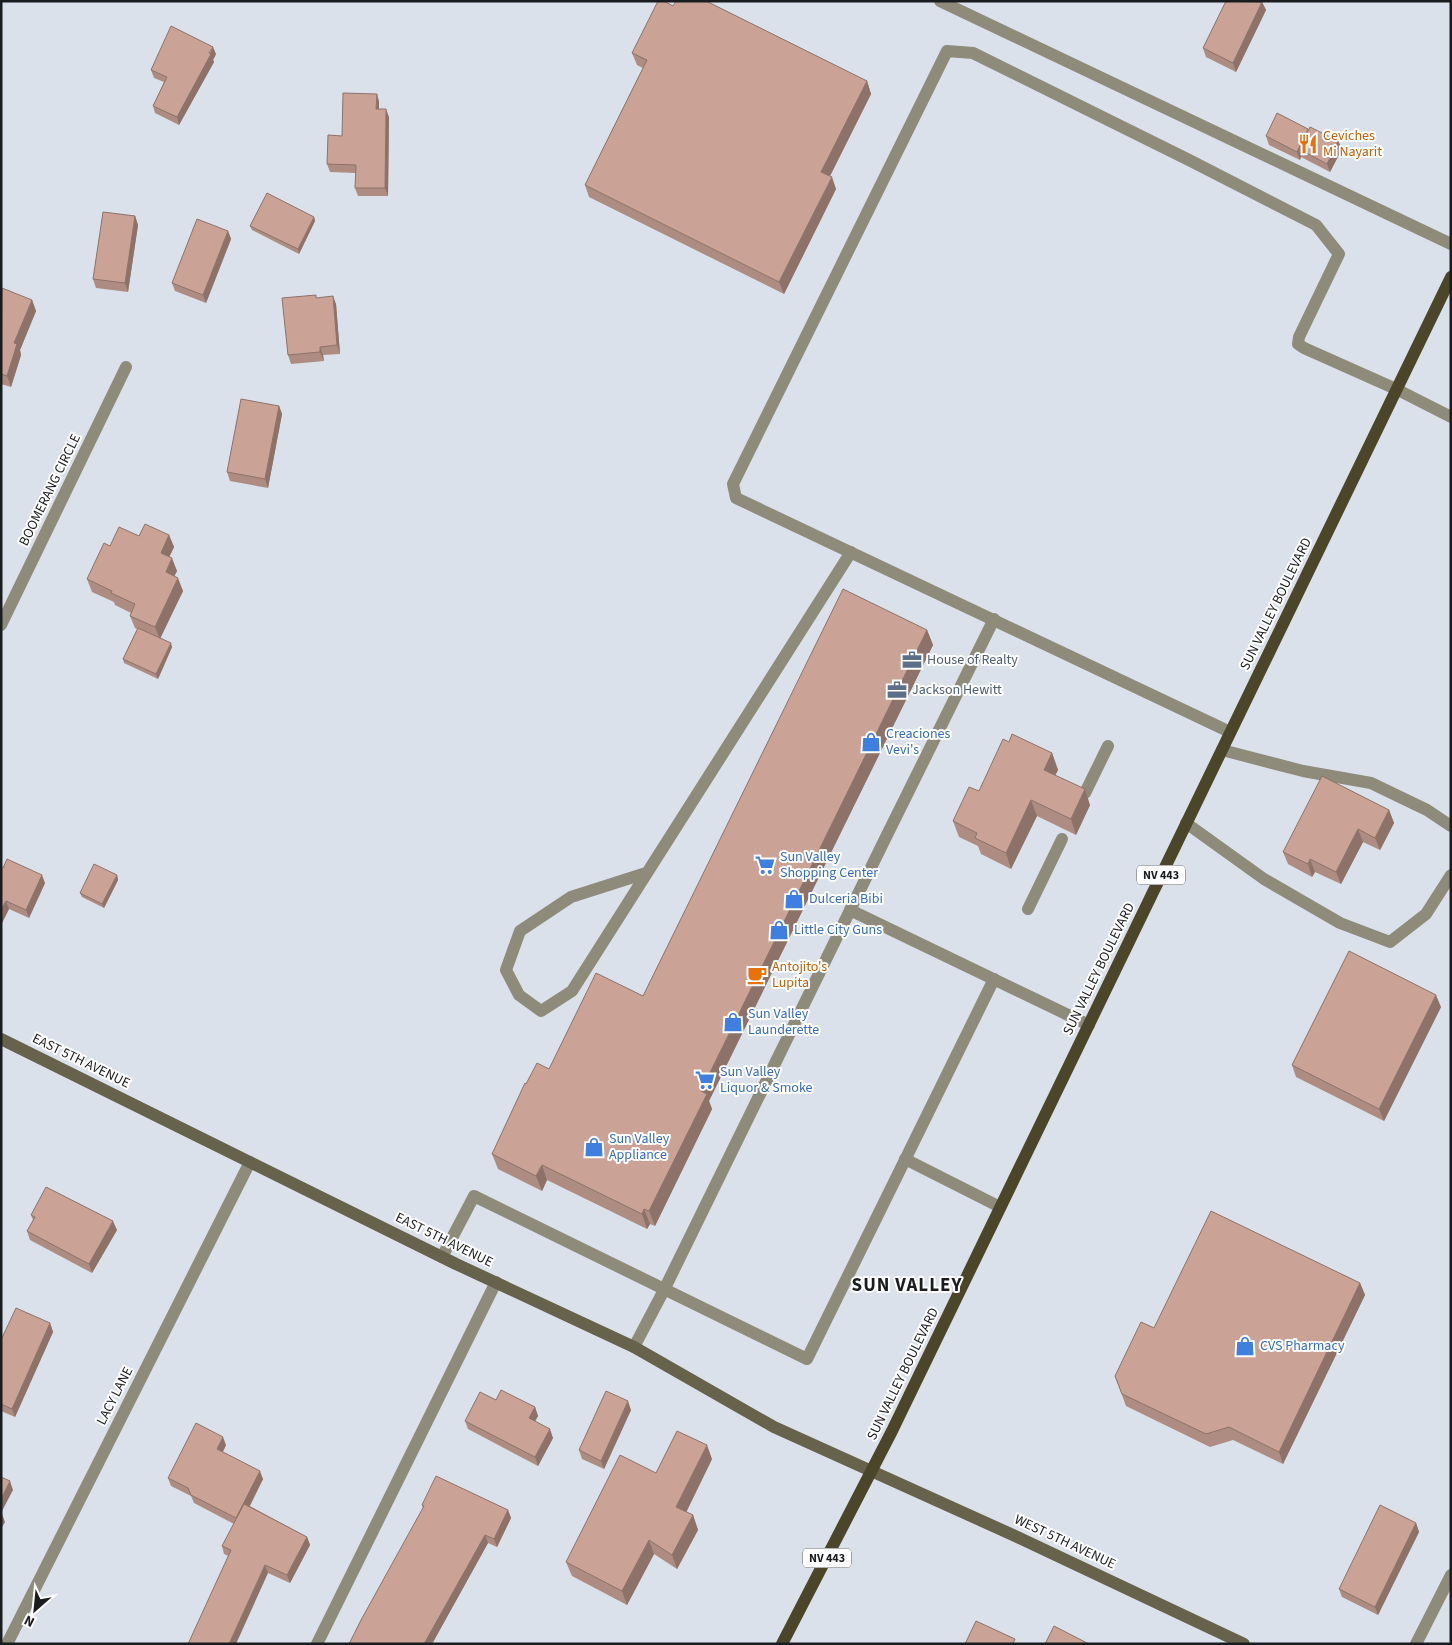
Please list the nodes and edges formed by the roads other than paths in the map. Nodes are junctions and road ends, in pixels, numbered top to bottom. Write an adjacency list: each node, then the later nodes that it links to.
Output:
1 (940, 1): 2 (street)
2 (1451, 244)
3 (1451, 277): 5 (main road, SUN VALLEY BOULEVARD / NV 443)
4 (126, 367): 9 (street, BOOMERANG CIRCLE)
5 (1396, 389): 6 (street); 7 (street); 10 (main road, SUN VALLEY BOULEVARD / NV 443)
6 (1451, 417)
7 (851, 552): 8 (street); 17 (street)
8 (994, 620): 10 (street); 20 (street)
9 (1, 625)
10 (1230, 732): 12 (main road, SUN VALLEY BOULEVARD / NV 443)
11 (1108, 746): 13 (street)
12 (1222, 750): 14 (main road, SUN VALLEY BOULEVARD / NV 443); 15 (street)
13 (1085, 792)
14 (1186, 823): 18 (street); 22 (main road, SUN VALLEY BOULEVARD / NV 443)
15 (1451, 826)
16 (1062, 839): 19 (street)
17 (646, 873): 17 (street)
18 (1451, 875)
19 (1028, 909)
20 (850, 910): 21 (street); 29 (street)
21 (994, 979): 22 (street); 24 (street)
22 (1089, 1025): 26 (main road, SUN VALLEY BOULEVARD / NV 443)
23 (1, 1039): 25 (street, EAST 5TH AVENUE)
24 (905, 1159): 26 (street); 29 (street)
25 (250, 1162): 27 (street, EAST 5TH AVENUE); 33 (street, LACY LANE)
26 (1000, 1207): 31 (main road, SUN VALLEY BOULEVARD / NV 443)
27 (442, 1256): 28 (street, EAST 5TH AVENUE); 29 (street)
28 (496, 1282): 30 (street, EAST 5TH AVENUE); 34 (street)
29 (664, 1290): 30 (street)
30 (634, 1347): 31 (street, EAST 5TH AVENUE)
31 (871, 1472): 35 (main road, SUN VALLEY BOULEVARD / NV 443); 36 (street, WEST 5TH AVENUE)
32 (1451, 1575): 37 (street)
33 (7, 1644)
34 (317, 1644)
35 (782, 1644)
36 (1244, 1644)
37 (1416, 1644)

